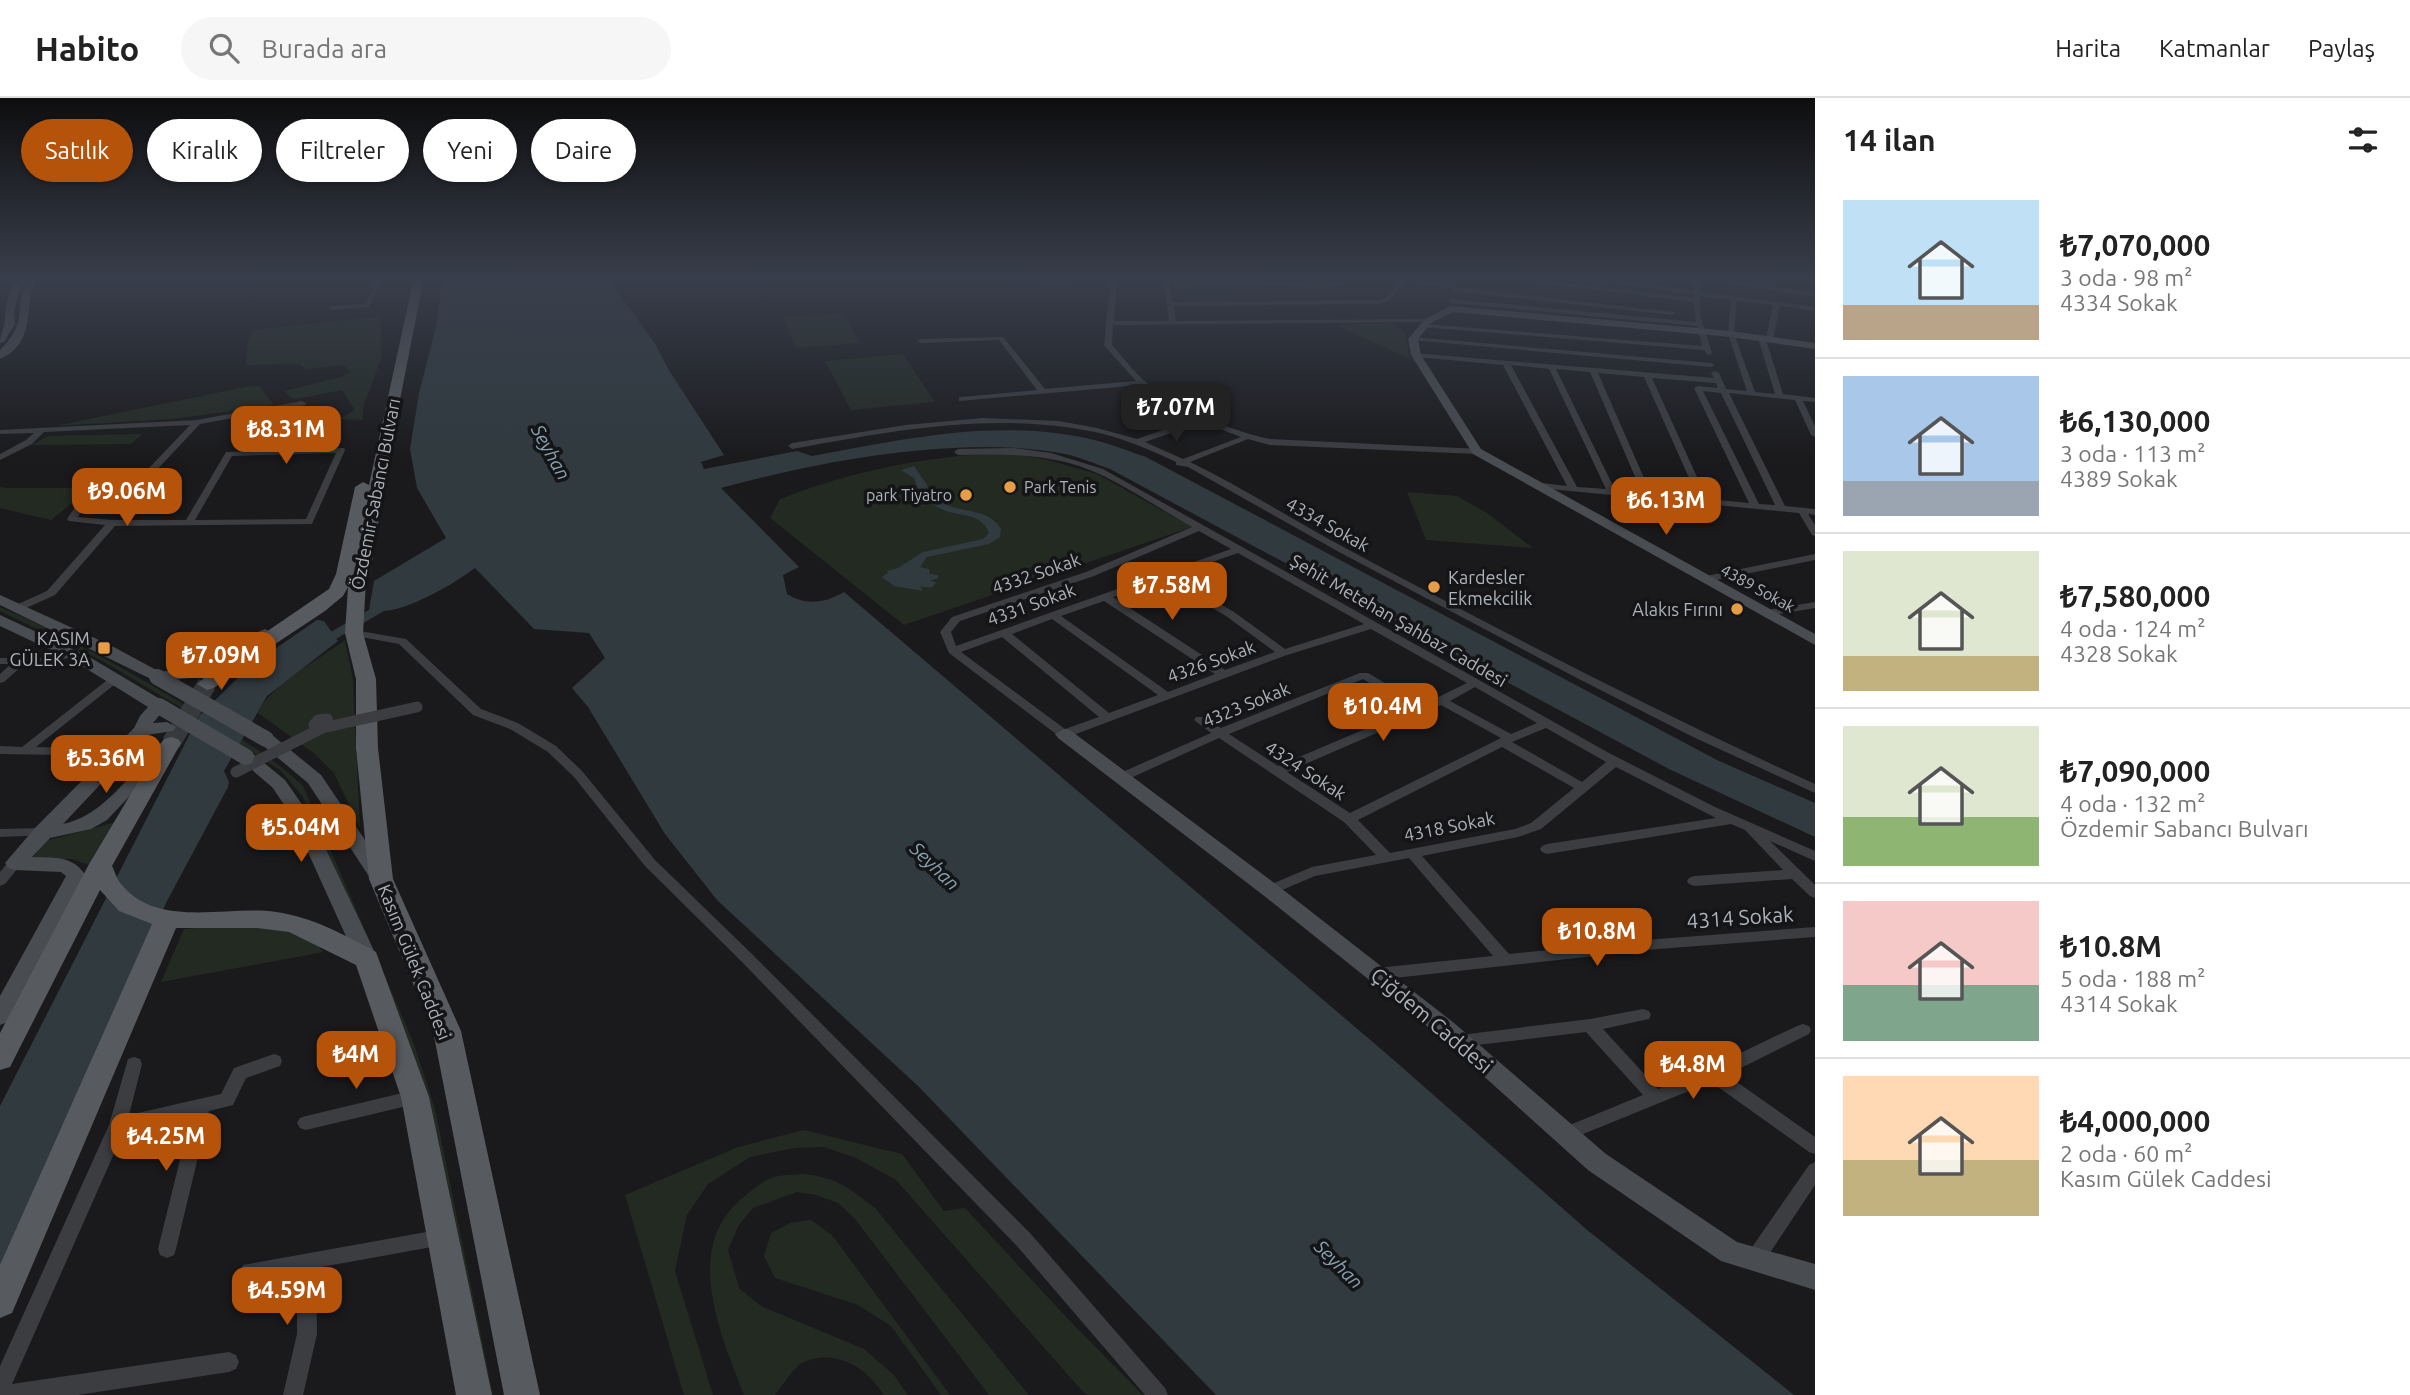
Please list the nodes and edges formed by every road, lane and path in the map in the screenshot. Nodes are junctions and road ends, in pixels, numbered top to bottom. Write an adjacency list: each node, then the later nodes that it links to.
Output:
1 (17, 338): 18 (main road)
2 (394, 338): 68 (main road, Özdemir Sabancı Bulvarı)
3 (406, 338): 68 (main road, Özdemir Sabancı Bulvarı)
4 (1109, 338): 30 (street)
5 (1415, 338): 13 (main road)
6 (1550, 338): 19 (street)
7 (1570, 338): 15 (street)
8 (1667, 338): 15 (street)
9 (1703, 338): 17 (street)
10 (1732, 338): 33 (street)
11 (1755, 338): 12 (main road)
12 (1765, 339): 16 (main road); 34 (street)
13 (1413, 340): 19 (street); 20 (main road)
14 (921, 341): 32 (street)
15 (1667, 345): 17 (street); 21 (street)
16 (1815, 346)
17 (1706, 348): 23 (street)
18 (2, 352)
19 (1554, 352): 21 (street); 25 (street)
20 (1416, 355): 22 (street); 48 (main road)
21 (1674, 360): 23 (street); 28 (street)
22 (1506, 363): 24 (street); 53 (street)
23 (1712, 365): 29 (street)
24 (1551, 366): 25 (street); 54 (street)
25 (1562, 367): 26 (street)
26 (1593, 370): 27 (street); 55 (street)
27 (1647, 375): 28 (street); 56 (street)
28 (1681, 377): 29 (street)
29 (1718, 381): 31 (street)
30 (1143, 383): 32 (street); 39 (street)
31 (1723, 390): 33 (street); 57 (street); 58 (street)
32 (1042, 391): 36 (street)
33 (1752, 393): 34 (street)
34 (1779, 395): 35 (street)
35 (1797, 397): 37 (street); 44 (street)
36 (962, 399)
37 (1815, 400)
38 (302, 403): 40 (street)
39 (1204, 418): 45 (street); 46 (street)
40 (197, 422): 41 (street); 42 (street)
41 (189, 430): 42 (street); 62 (street)
42 (38, 433): 43 (street); 50 (street)
43 (0, 434)
44 (1815, 435)
45 (1245, 438): 48 (street); 51 (street)
46 (1138, 442): 47 (street, 4334 Sokak); 51 (street, 4334 Sokak)
47 (792, 446)
48 (1476, 451): 52 (main road, 4389 Sokak)
49 (958, 452): 63 (street, Şehit Metehan Şahbaz Caddesi)
50 (0, 457)
51 (1180, 463): 115 (street, 4334 Sokak)
52 (1542, 486): 53 (street); 69 (main road, 4389 Sokak)
53 (1573, 488): 54 (street)
54 (1611, 491): 55 (street)
55 (1647, 495): 56 (street)
56 (1703, 500): 57 (street)
57 (1755, 506): 58 (street)
58 (1781, 508): 59 (street)
59 (1802, 511): 60 (street); 64 (street)
60 (1815, 512)
61 (189, 522): 61 (street); 62 (street)
62 (112, 523): 73 (street)
63 (1200, 527): 65 (street, Şehit Metehan Şahbaz Caddesi); 81 (street, 4332 Sokak)
64 (1815, 533)
65 (1239, 549): 67 (street, 4331 Sokak); 77 (street, Şehit Metehan Şahbaz Caddesi)
66 (1815, 557): 69 (street)
67 (1163, 575): 70 (street, 4331 Sokak); 82 (street)
68 (350, 579): 78 (main road, Özdemir Sabancı Bulvarı); 87 (main road); 91 (main road, Özdemir Sabancı Bulvarı)
69 (1706, 579): 74 (main road, 4389 Sokak)
70 (1104, 596): 75 (street, 4331 Sokak); 86 (street)
71 (0, 599): 73 (main road, Kasım Gülek Caddesi)
72 (1815, 605): 74 (street)
73 (20, 607): 87 (main road, Kasım Gülek Caddesi)
74 (1767, 613): 80 (main road, 4389 Sokak)
75 (1055, 617): 79 (street, 4331 Sokak); 92 (street)
76 (0, 620): 83 (main road)
77 (1371, 625): 82 (street, 4326 Sokak); 90 (street, Şehit Metehan Şahbaz Caddesi)
78 (354, 633): 128 (main road, Özdemir Sabancı Bulvarı); 169 (street)
79 (1004, 633): 81 (street, 4331 Sokak); 97 (street)
80 (1815, 640)
81 (954, 651): 104 (street)
82 (1283, 653): 86 (street, 4326 Sokak)
83 (72, 654): 85 (street); 88 (main road)
84 (0, 661): 85 (street)
85 (20, 662): 89 (street)
86 (1223, 674): 92 (street, 4326 Sokak)
87 (157, 677): 128 (main road, Kasım Gülek Caddesi, bridge)
88 (115, 679): 94 (main road); 108 (street)
89 (0, 680)
90 (1475, 683): 93 (street); 100 (street, Şehit Metehan Şahbaz Caddesi)
91 (207, 684)
92 (1166, 696): 97 (street, 4326 Sokak)
93 (1441, 701): 96 (street); 106 (street)
94 (159, 706): 99 (main road, bridge); 102 (main road)
95 (417, 707): 101 (street, bridge)
96 (1420, 709): 103 (street, 4323 Sokak); 112 (street)
97 (1107, 718): 104 (street, 4326 Sokak)
98 (1200, 720): 103 (street, 4324 Sokak)
99 (189, 723): 105 (main road); 111 (main road, bridge)
100 (1546, 723): 106 (street); 110 (street, Şehit Metehan Şahbaz Caddesi)
101 (322, 728): 111 (street, bridge)
102 (142, 730): 105 (main road); 109 (main road)
103 (1220, 733): 112 (street, 4324 Sokak); 113 (street, 4323 Sokak)
104 (1064, 734): 113 (main road, Çiğdem Caddesi)
105 (169, 735): 119 (main road); 127 (main road)
106 (1507, 740): 114 (street); 116 (street)
107 (0, 750): 108 (street)
108 (24, 751): 109 (street)
109 (120, 753): 119 (main road)
110 (1615, 761): 114 (street, 4318 Sokak); 117 (street, Şehit Metehan Şahbaz Caddesi)
111 (241, 765): 136 (main road)
112 (1276, 772): 116 (street, 4324 Sokak)
113 (1122, 777): 131 (main road, Çiğdem Caddesi)
114 (1582, 787): 122 (street, 4318 Sokak)
115 (1815, 789)
116 (1349, 819): 124 (street, 4324 Sokak)
117 (1732, 820): 118 (street, Şehit Metehan Şahbaz Caddesi); 121 (street)
118 (1746, 826): 123 (street, Şehit Metehan Şahbaz Caddesi); 126 (street)
119 (42, 832): 120 (street); 125 (main road)
120 (0, 833)
121 (1547, 849)
122 (1413, 854): 124 (street, 4318 Sokak); 135 (street)
123 (1815, 856)
124 (1386, 857): 131 (street, 4318 Sokak)
125 (15, 863): 129 (street); 138 (main road)
126 (1793, 874): 130 (street); 132 (street)
127 (105, 877): 133 (main road); 144 (main road)
128 (381, 879): 168 (main road, Kasım Gülek Caddesi)
129 (0, 881)
130 (1694, 881)
131 (1270, 890): 137 (main road, Çiğdem Caddesi)
132 (1815, 893)
133 (165, 918): 136 (main road); 162 (main road)
134 (1815, 932): 135 (street, 4314 Sokak)
135 (1504, 958): 137 (street, 4314 Sokak)
136 (367, 959): 149 (main road)
137 (1376, 974): 143 (main road, Çiğdem Caddesi)
138 (7, 989): 140 (main road)
139 (1643, 1015): 141 (street)
140 (0, 1016)
141 (1590, 1025): 143 (street); 148 (street)
142 (1803, 1030): 147 (street)
143 (1460, 1041): 153 (main road, Çiğdem Caddesi)
144 (0, 1059)
145 (274, 1061): 150 (street)
146 (134, 1065): 152 (street)
147 (1713, 1074): 148 (street); 154 (street)
148 (1654, 1096): 153 (street)
149 (415, 1097): 151 (street); 156 (main road)
150 (202, 1106): 152 (street); 157 (street)
151 (306, 1123)
152 (118, 1125): 164 (street)
153 (1566, 1134): 158 (main road, Çiğdem Caddesi)
154 (1815, 1147)
155 (1815, 1170): 158 (street)
156 (443, 1237): 159 (street); 167 (main road)
157 (167, 1249)
158 (1755, 1259): 161 (main road, Çiğdem Caddesi)
159 (306, 1261): 160 (street); 166 (street)
160 (250, 1271)
161 (1815, 1277)
162 (0, 1302)
163 (229, 1362): 165 (street)
164 (0, 1389)
165 (9, 1395)
166 (293, 1395)
167 (474, 1395)
168 (522, 1395)
169 (1158, 1395)

